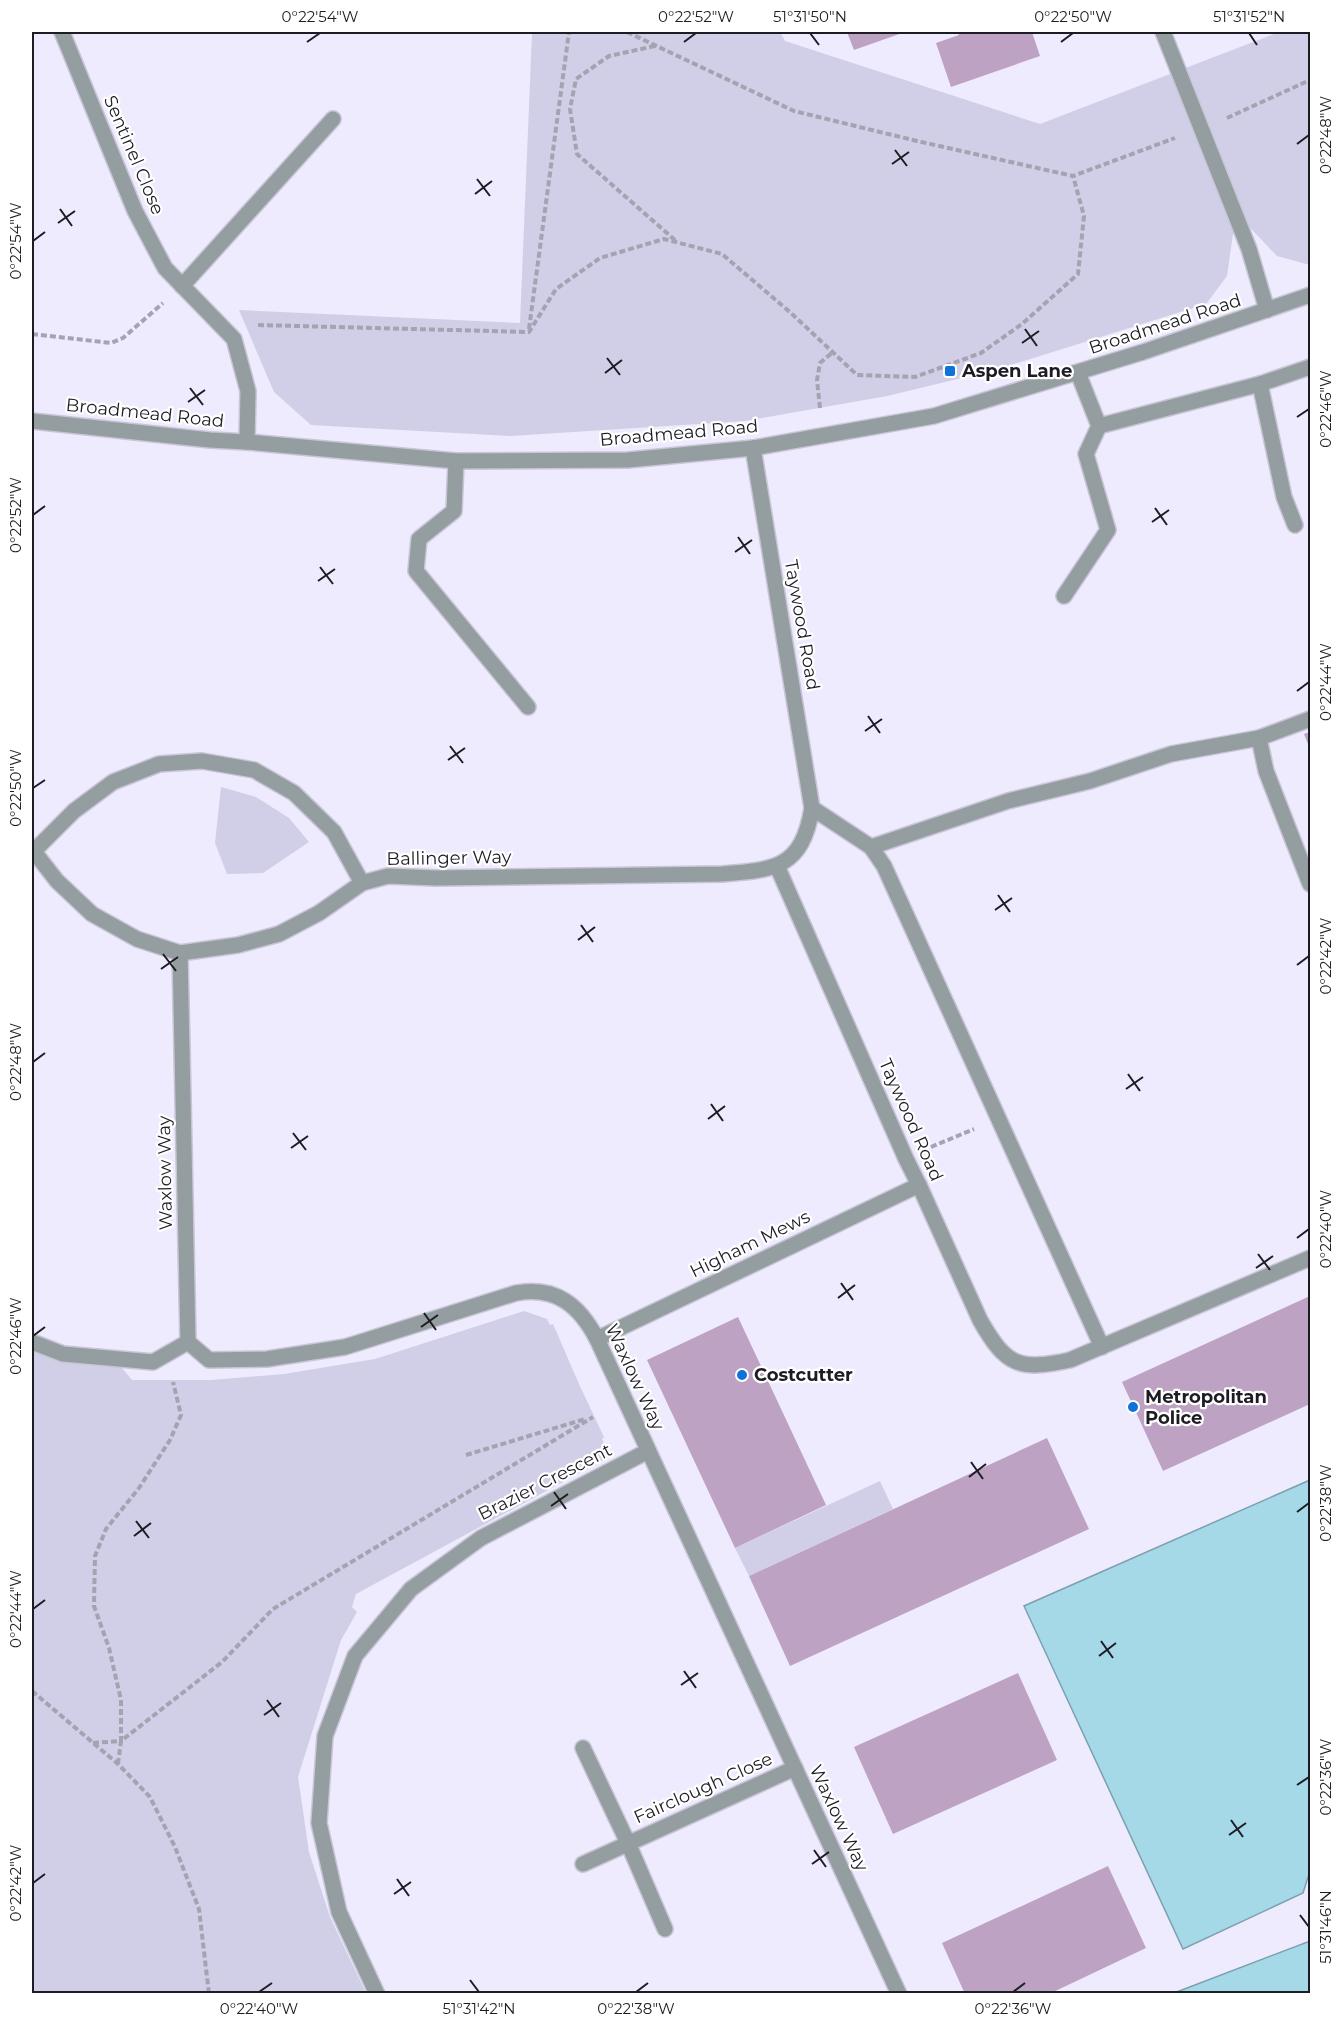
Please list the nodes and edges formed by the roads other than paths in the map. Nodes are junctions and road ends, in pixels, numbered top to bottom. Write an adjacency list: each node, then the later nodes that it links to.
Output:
1 (62, 32): 4 (street, Sentinel Close)
2 (1163, 32): 6 (street)
3 (333, 118): 4 (street)
4 (182, 286): 12 (street, Sentinel Close)
5 (1311, 294): 6 (street, Broadmead Road)
6 (1267, 310): 8 (street, Broadmead Road)
7 (1311, 367): 9 (street)
8 (1078, 373): 11 (street); 13 (street, Broadmead Road)
9 (1260, 384): 11 (street); 15 (street)
10 (32, 421): 12 (street, Broadmead Road)
11 (1099, 426): 16 (street)
12 (247, 442): 14 (street, Broadmead Road)
13 (753, 448): 14 (street, Broadmead Road); 20 (street, Taywood Road)
14 (456, 461): 17 (street)
15 (1295, 525)
16 (1064, 596)
17 (528, 707)
18 (1311, 719): 19 (street)
19 (1259, 738): 21 (street); 25 (street)
20 (812, 808): 21 (street); 23 (street, Taywood Road)
21 (871, 848): 32 (street)
22 (33, 850): 24 (street); 26 (street, Ballinger Way)
23 (777, 866): 24 (street, Ballinger Way); 27 (street, Taywood Road)
24 (362, 883): 26 (street, Ballinger Way)
25 (1311, 884)
26 (180, 952): 31 (street, Waxlow Way)
27 (920, 1185): 29 (street, Higham Mews); 32 (street, Taywood Road)
28 (1311, 1258): 32 (street, Taywood Road)
29 (597, 1339): 31 (street, Waxlow Way); 33 (street, Waxlow Way)
30 (32, 1342): 31 (street)
31 (188, 1342)
32 (1102, 1347)
33 (648, 1451): 35 (street, Waxlow Way); 39 (street, Brazier Crescent)
34 (583, 1748): 36 (street, Fairclough Close)
35 (795, 1768): 36 (street, Fairclough Close); 40 (street, Waxlow Way)
36 (628, 1843): 37 (street, Fairclough Close); 38 (street, Fairclough Close)
37 (583, 1864)
38 (665, 1929)
39 (377, 1994)
40 (899, 1994)

